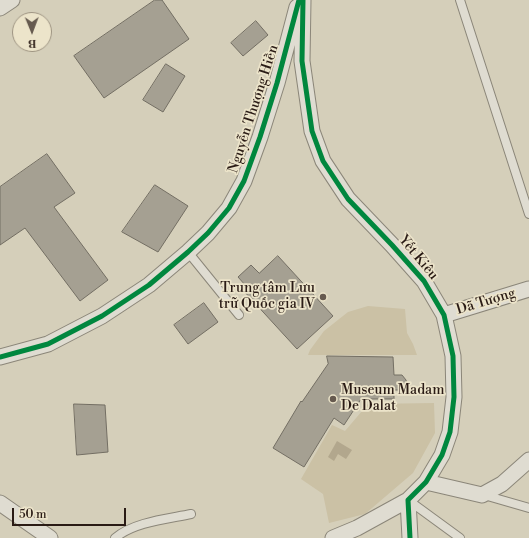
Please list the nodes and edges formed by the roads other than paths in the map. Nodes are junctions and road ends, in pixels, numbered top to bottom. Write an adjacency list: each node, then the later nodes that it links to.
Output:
1 (12, 0): 5 (street)
2 (299, 0): 7 (street, Nguyễn Thượng Hiền)
3 (303, 0): 10 (street, Yết Kiêu)
4 (460, 0): 6 (lane)
5 (0, 8)
6 (529, 214)
7 (188, 252): 9 (lane); 11 (street, Nguyễn Thượng Hiền)
8 (529, 289): 10 (street, Dã Tượng)
9 (239, 315)
10 (444, 315): 13 (street, Yết Kiêu)
11 (0, 357)
12 (529, 460): 14 (street)
13 (426, 482): 14 (street); 15 (street, Yết Kiêu)
14 (482, 494): 17 (lane)
15 (408, 500): 21 (street); 22 (street); 23 (lane)
16 (0, 503): 19 (street)
17 (529, 508)
18 (191, 514): 20 (lane)
19 (50, 538)
20 (115, 538)
21 (333, 538)
22 (410, 538)
23 (460, 538)

